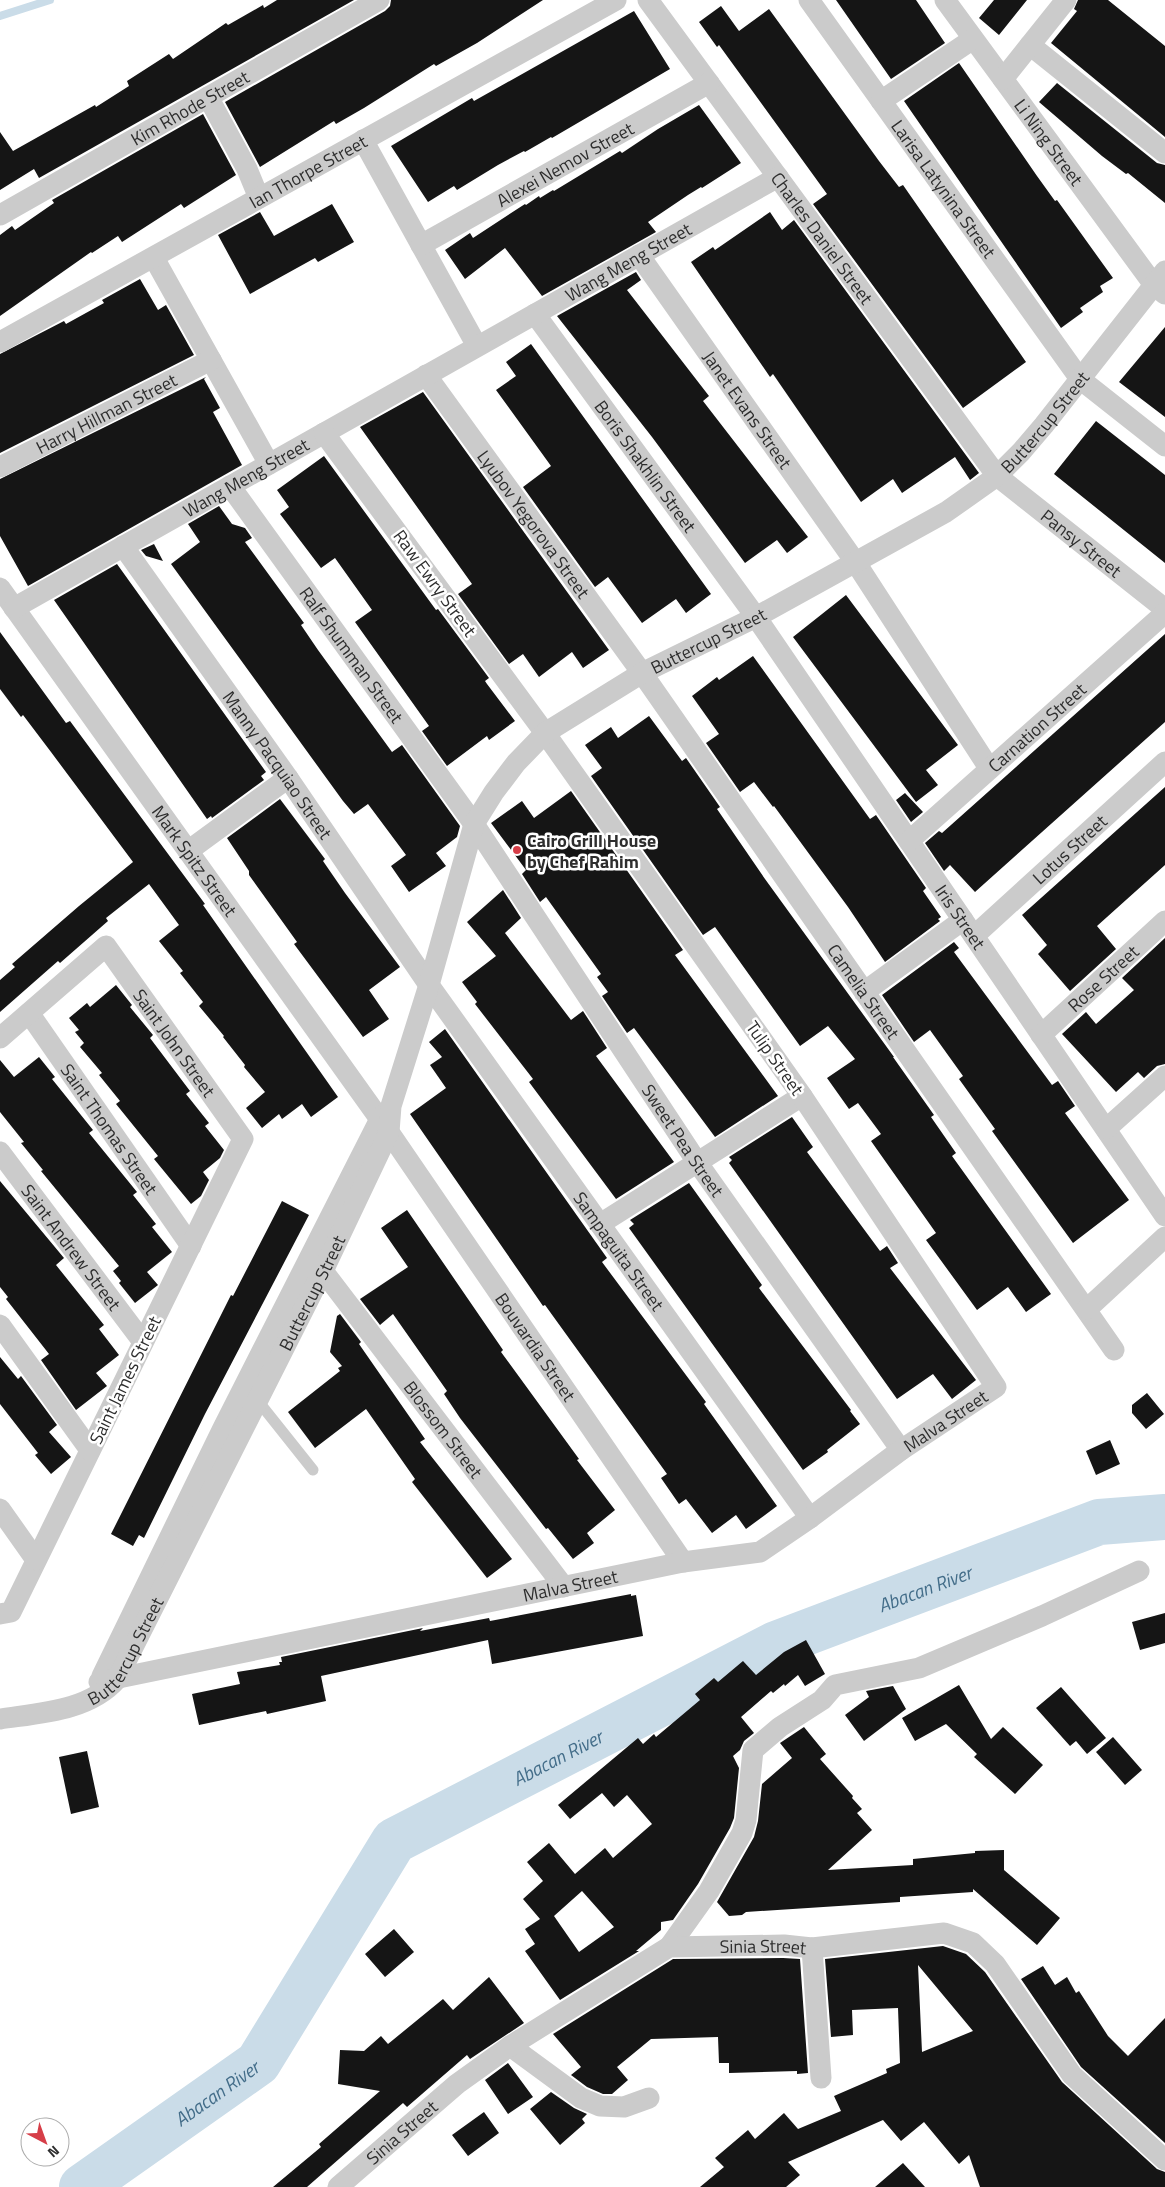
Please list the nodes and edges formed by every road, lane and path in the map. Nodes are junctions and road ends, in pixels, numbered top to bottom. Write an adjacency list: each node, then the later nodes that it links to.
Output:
1 (379, 0): 11 (street, Kim Rhode Street)
2 (616, 0): 13 (street, Ian Thorpe Street)
3 (648, 0): 10 (street, Charles Daniel Street)
4 (808, 0): 12 (street, Larisa Latynina Street)
5 (945, 0): 7 (street, Li Ning Street)
6 (1066, 0): 8 (street)
7 (973, 39): 9 (street, Li Ning Street); 12 (street)
8 (1030, 45): 9 (street); 14 (street)
9 (1003, 79): 21 (street, Li Ning Street)
10 (709, 83): 15 (street, Charles Daniel Street); 18 (street, Alexei Nemov Street)
11 (208, 98): 16 (street); 17 (street, Kim Rhode Street)
12 (881, 101): 27 (street, Larisa Latynina Street)
13 (363, 140): 16 (street, Ian Thorpe Street); 18 (street)
14 (1165, 153)
15 (778, 177): 19 (street, Wang Meng Street); 32 (street, Charles Daniel Street)
16 (259, 198): 20 (street, Ian Thorpe Street)
17 (0, 216)
18 (421, 245): 24 (street)
19 (639, 255): 22 (street, Wang Meng Street); 35 (street, Janet Evans Street)
20 (154, 258): 23 (street, Ian Thorpe Street); 25 (street)
21 (1161, 283): 27 (street, Buttercup Street)
22 (535, 314): 24 (street, Wang Meng Street); 39 (street, Boris Shakhlin Street)
23 (0, 342)
24 (477, 346): 26 (street, Wang Meng Street)
25 (211, 360): 30 (street); 31 (street, Harry Hillman Street)
26 (426, 375): 28 (street, Wang Meng Street); 40 (street, Lyubov Yegorova Street)
27 (1080, 379): 29 (street, Larisa Latynina Street); 32 (street, Buttercup Street)
28 (324, 433): 30 (street, Wang Meng Street); 41 (street, Raw Ewry Street)
29 (1165, 446)
30 (270, 464): 33 (street, Wang Meng Street)
31 (0, 467)
32 (997, 476): 35 (street, Buttercup Street); 38 (street, Pansy Street)
33 (230, 486): 34 (street, Wang Meng Street); 45 (street, Ralf Shumman Street)
34 (123, 546): 37 (street, Wang Meng Street); 44 (street, Manny Pacquiao Street)
35 (856, 563): 39 (street, Buttercup Street); 43 (street, Janet Evans Street)
36 (0, 588): 37 (street, Mark Spitz Street)
37 (14, 608): 47 (street, Mark Spitz Street)
38 (1165, 611): 43 (street, Carnation Street)
39 (756, 617): 40 (street, Buttercup Street); 46 (street, Iris Street)
40 (642, 673): 41 (street, Buttercup Street); 51 (street, Camelia Street)
41 (545, 733): 45 (street, Buttercup Street); 56 (street, Tulip Street)
42 (1165, 762): 49 (street, Lotus Street)
43 (989, 768): 46 (street, Carnation Street)
44 (288, 778): 47 (street); 50 (street, Manny Pacquiao Street)
45 (474, 824): 50 (street, Buttercup Street); 61 (street, Sweet Pea Street)
46 (909, 841): 49 (street, Iris Street)
47 (188, 851): 57 (street, Mark Spitz Street)
48 (1165, 921): 53 (street, Rose Street)
49 (969, 928): 51 (street, Lotus Street); 53 (street, Iris Street)
50 (429, 985): 57 (street, Buttercup Street); 63 (street, Sampaguita Street)
51 (864, 992): 67 (street, Camelia Street)
52 (29, 1013): 54 (street); 59 (street, Saint John Street); 65 (street, Saint Thomas Street)
53 (1042, 1035): 58 (street, Iris Street)
54 (0, 1038)
55 (1165, 1076): 58 (street)
56 (802, 1096): 61 (street); 71 (street, Tulip Street)
57 (387, 1119): 66 (street, Buttercup Street); 79 (street, Bouvardia Street); 83 (street, Buttercup Street)
58 (1106, 1129): 62 (street, Iris Street)
59 (243, 1139): 65 (street, Saint James Street)
60 (0, 1152): 69 (street, Saint Andrew Street)
61 (697, 1162): 63 (street); 74 (street, Sweet Pea Street)
62 (1165, 1216)
63 (600, 1224): 77 (street, Sampaguita Street)
64 (1165, 1237): 67 (street)
65 (191, 1246): 69 (street, Saint James Street)
66 (323, 1271): 72 (street, Buttercup Street); 81 (street, Blossom Street)
67 (1087, 1309): 70 (street, Camelia Street)
68 (0, 1324): 73 (street)
69 (144, 1342): 73 (street, Saint James Street)
70 (1114, 1350)
71 (996, 1387): 74 (street, Malva Street)
72 (258, 1401): 75 (lane); 83 (street, Buttercup Street)
73 (90, 1450): 78 (street, Saint James Street)
74 (901, 1450): 77 (street, Malva Street)
75 (313, 1470)
76 (0, 1509): 78 (street)
77 (810, 1518): 79 (street, Malva Street)
78 (36, 1560): 82 (street, Saint James Street)
79 (682, 1562): 81 (street, Malva Street)
80 (1139, 1571): 85 (street)
81 (564, 1587): 83 (street, Malva Street)
82 (0, 1614)
83 (108, 1680): 84 (street, Buttercup Street)
84 (0, 1719)
85 (669, 1947): 86 (street, Sinia Street); 87 (street, Sinia Street)
86 (812, 1948): 88 (street); 90 (street, Sinia Street)
87 (510, 2046): 89 (street); 91 (street, Sinia Street)
88 (821, 2078)
89 (649, 2098)
90 (1165, 2160)
91 (338, 2187)

